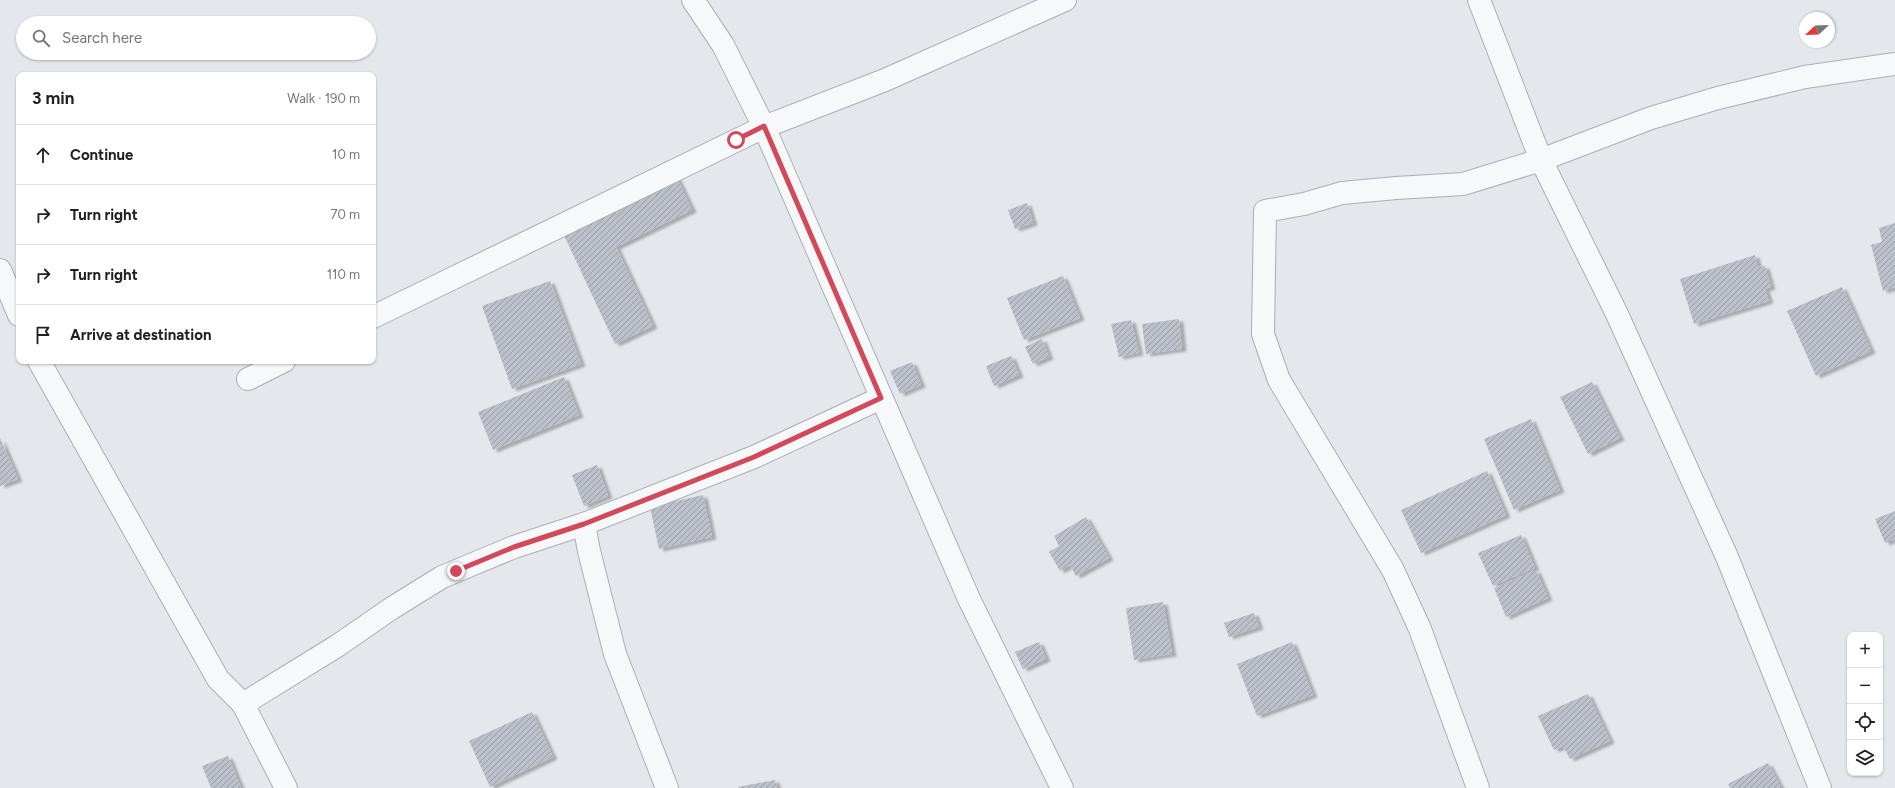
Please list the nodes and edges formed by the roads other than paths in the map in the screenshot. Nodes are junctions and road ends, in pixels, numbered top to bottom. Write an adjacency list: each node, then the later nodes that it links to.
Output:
1 (693, 0): 5 (street)
2 (1065, 0): 5 (street)
3 (1479, 0): 6 (street)
4 (1895, 64): 6 (street)
5 (764, 126): 9 (street); 13 (street)
6 (1541, 160): 19 (street); 20 (street)
7 (0, 270): 8 (street)
8 (16, 308)
9 (376, 316)
10 (42, 364): 15 (street)
11 (278, 364): 12 (street)
12 (248, 379)
13 (881, 398): 14 (street); 18 (street)
14 (584, 524): 15 (street); 17 (street)
15 (243, 704): 16 (street)
16 (286, 788)
17 (667, 788)
18 (1062, 788)
19 (1478, 788)
20 (1820, 788)

